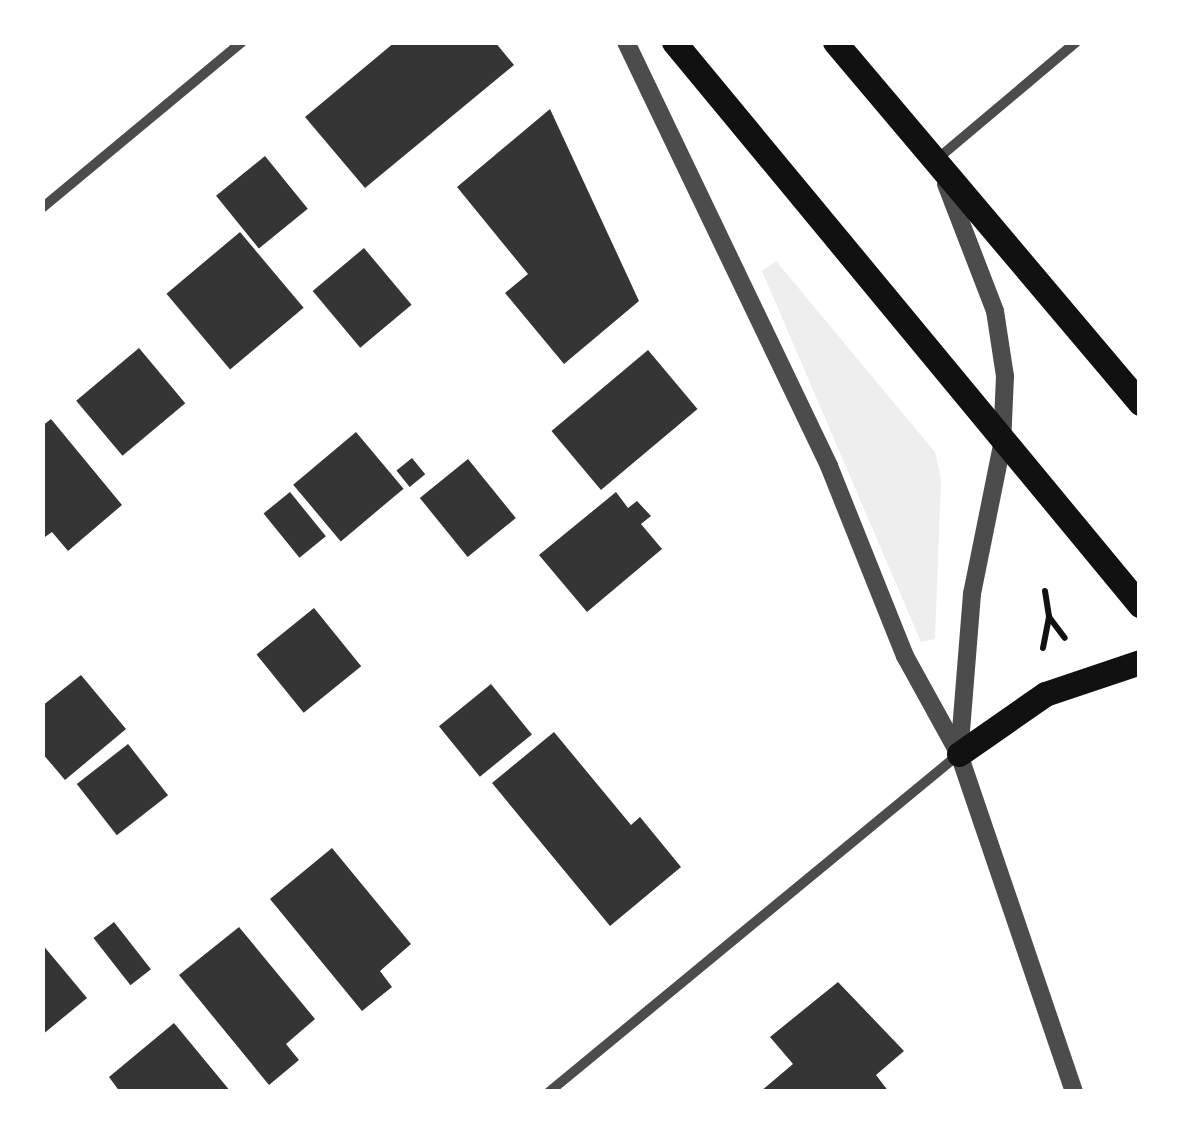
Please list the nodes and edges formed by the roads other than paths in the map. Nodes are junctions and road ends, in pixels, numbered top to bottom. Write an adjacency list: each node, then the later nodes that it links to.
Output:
1 (242, 42): 7 (street)
2 (626, 42): 12 (street)
3 (674, 42): 9 (main road)
4 (835, 42): 6 (main road)
5 (1076, 42): 6 (street)
6 (936, 161): 8 (main road); 9 (street)
7 (42, 208)
8 (1140, 403)
9 (1002, 445): 10 (main road); 12 (street)
10 (1140, 605)
11 (1140, 662): 12 (main road)
12 (959, 754): 13 (street); 14 (street)
13 (549, 1092)
14 (1074, 1092)

